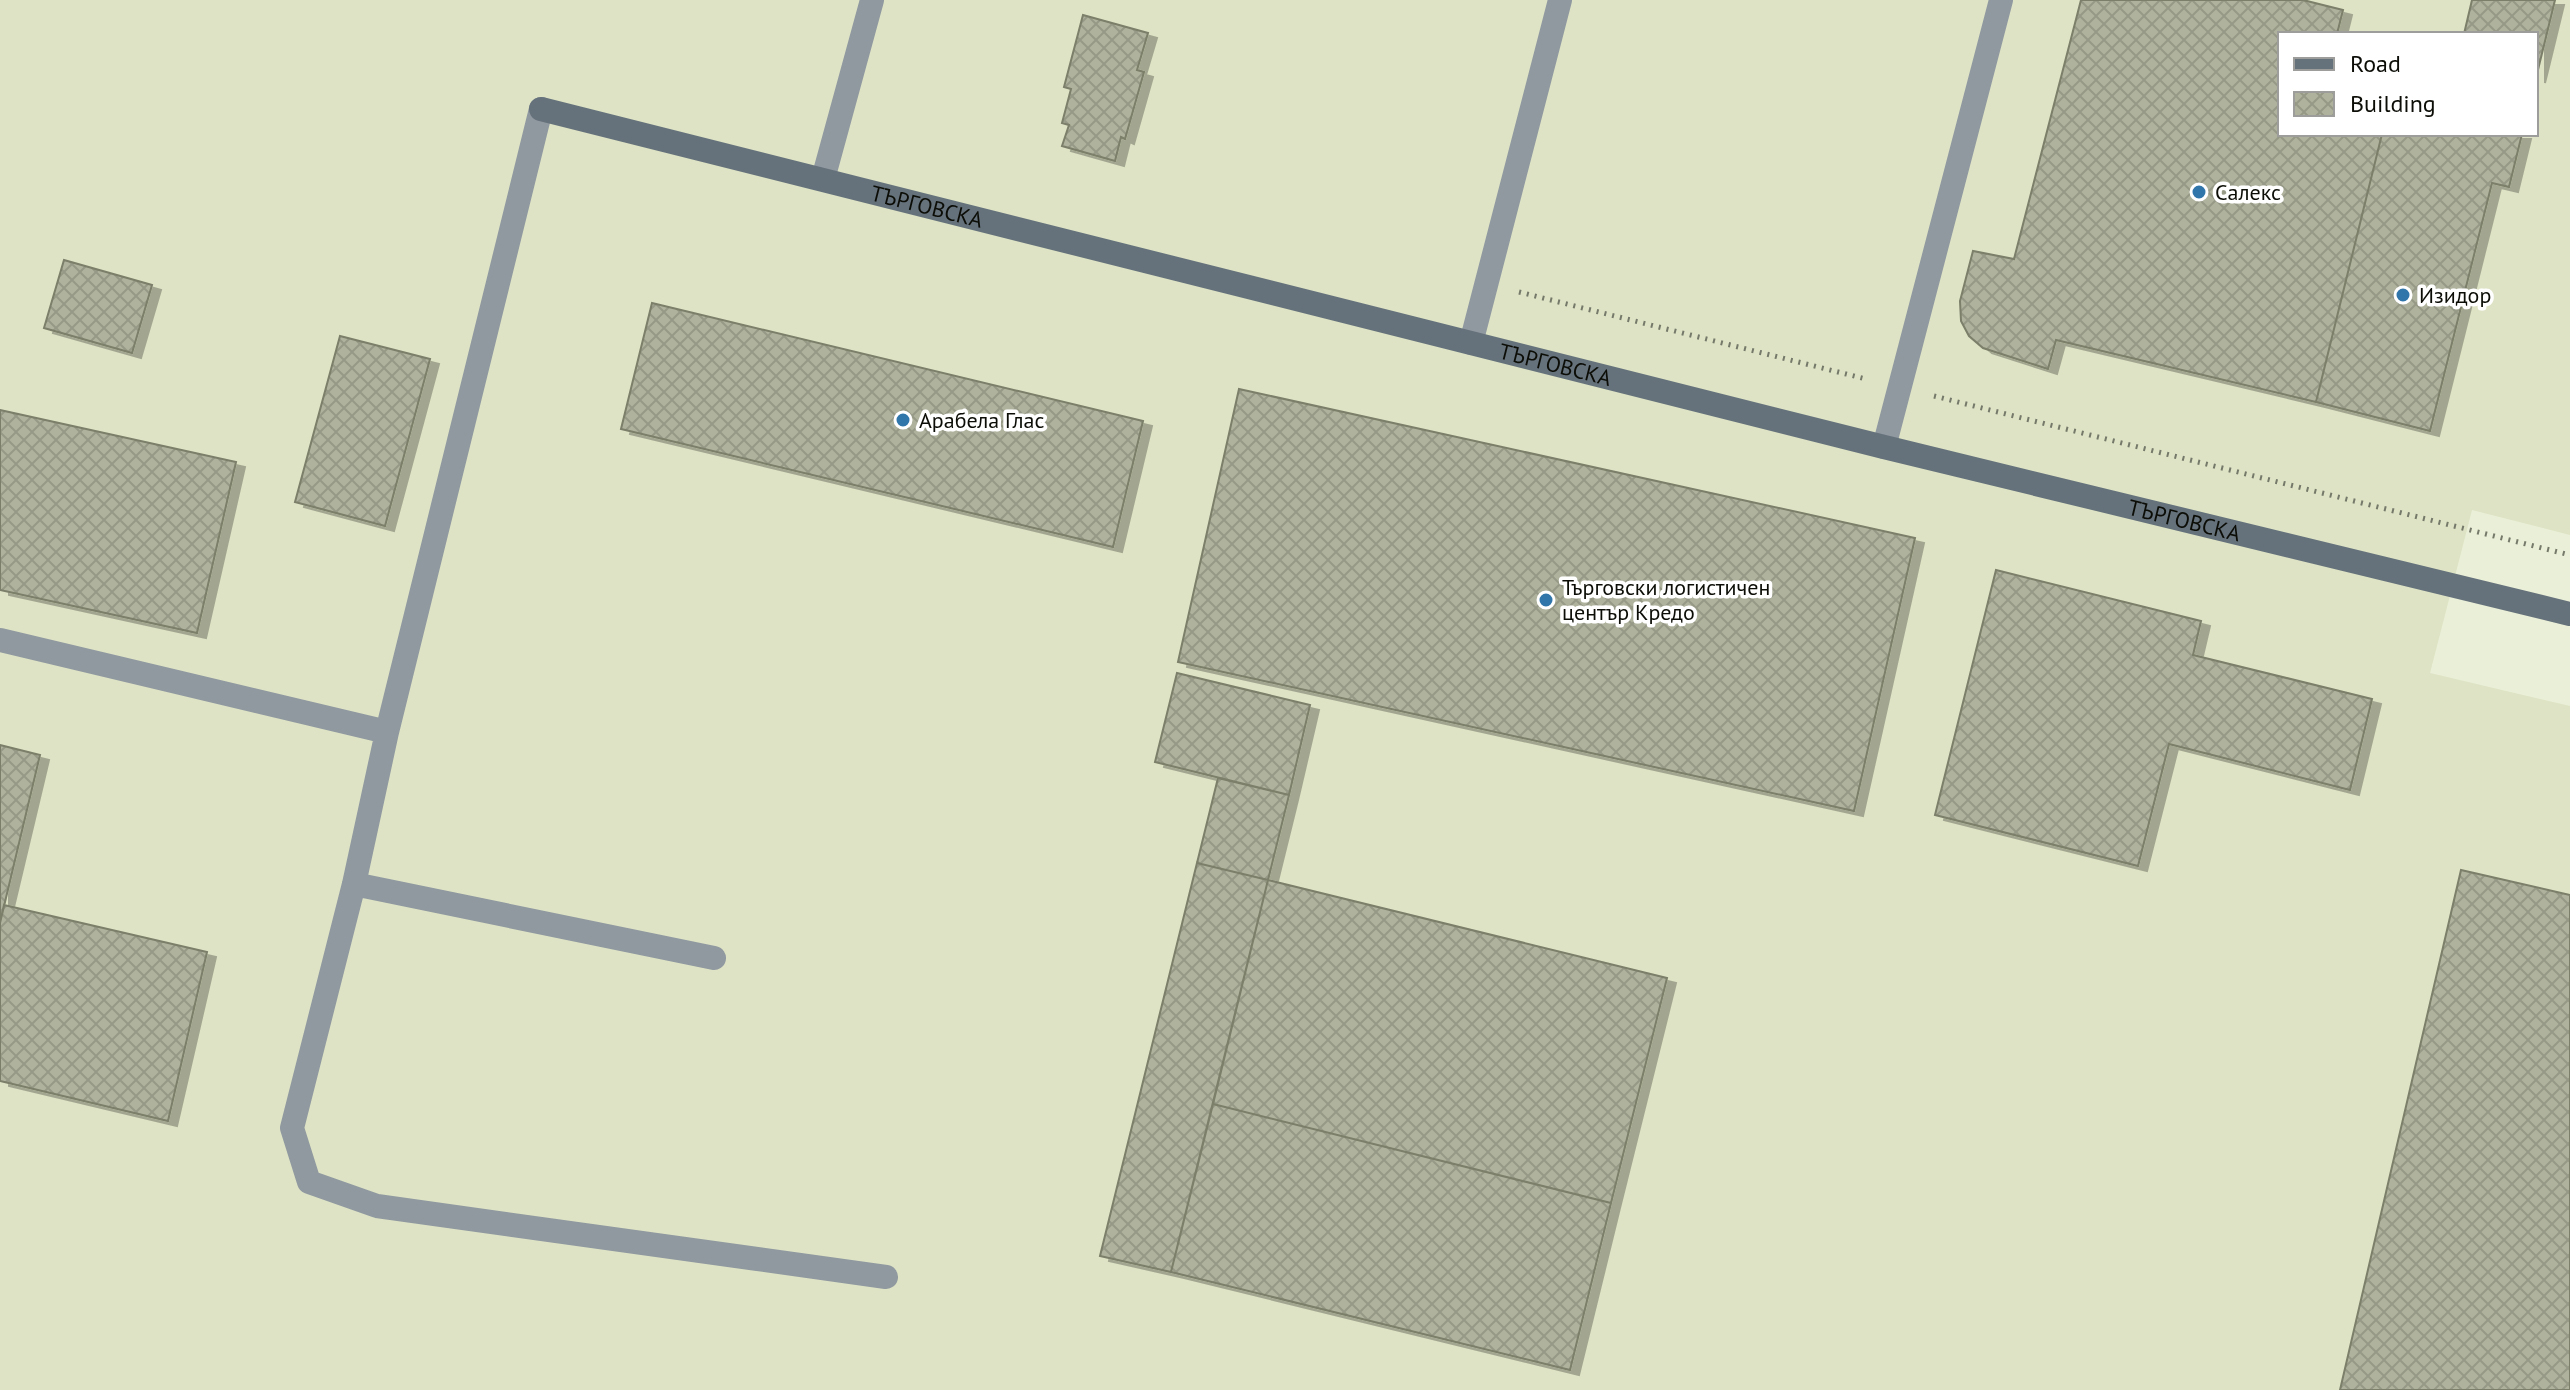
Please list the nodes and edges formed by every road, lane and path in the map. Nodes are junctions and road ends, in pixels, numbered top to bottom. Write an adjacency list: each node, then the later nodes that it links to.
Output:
1 (872, 0): 5 (lane)
2 (1560, 0): 6 (lane)
3 (2001, 0): 8 (lane)
4 (541, 109): 5 (street, ТЪРГОВСКА); 13 (lane)
5 (823, 179): 7 (street, ТЪРГОВСКА)
6 (1487, 284): 7 (lane); 8 (path)
7 (1471, 343): 9 (street, ТЪРГОВСКА)
8 (1899, 387): 9 (lane); 10 (path)
9 (1884, 447): 11 (street, ТЪРГОВСКА)
10 (2570, 555)
11 (2570, 614)
12 (0, 640): 13 (lane)
13 (387, 732): 14 (lane)
14 (354, 884): 15 (lane); 16 (lane)
15 (714, 958)
16 (886, 1277)

